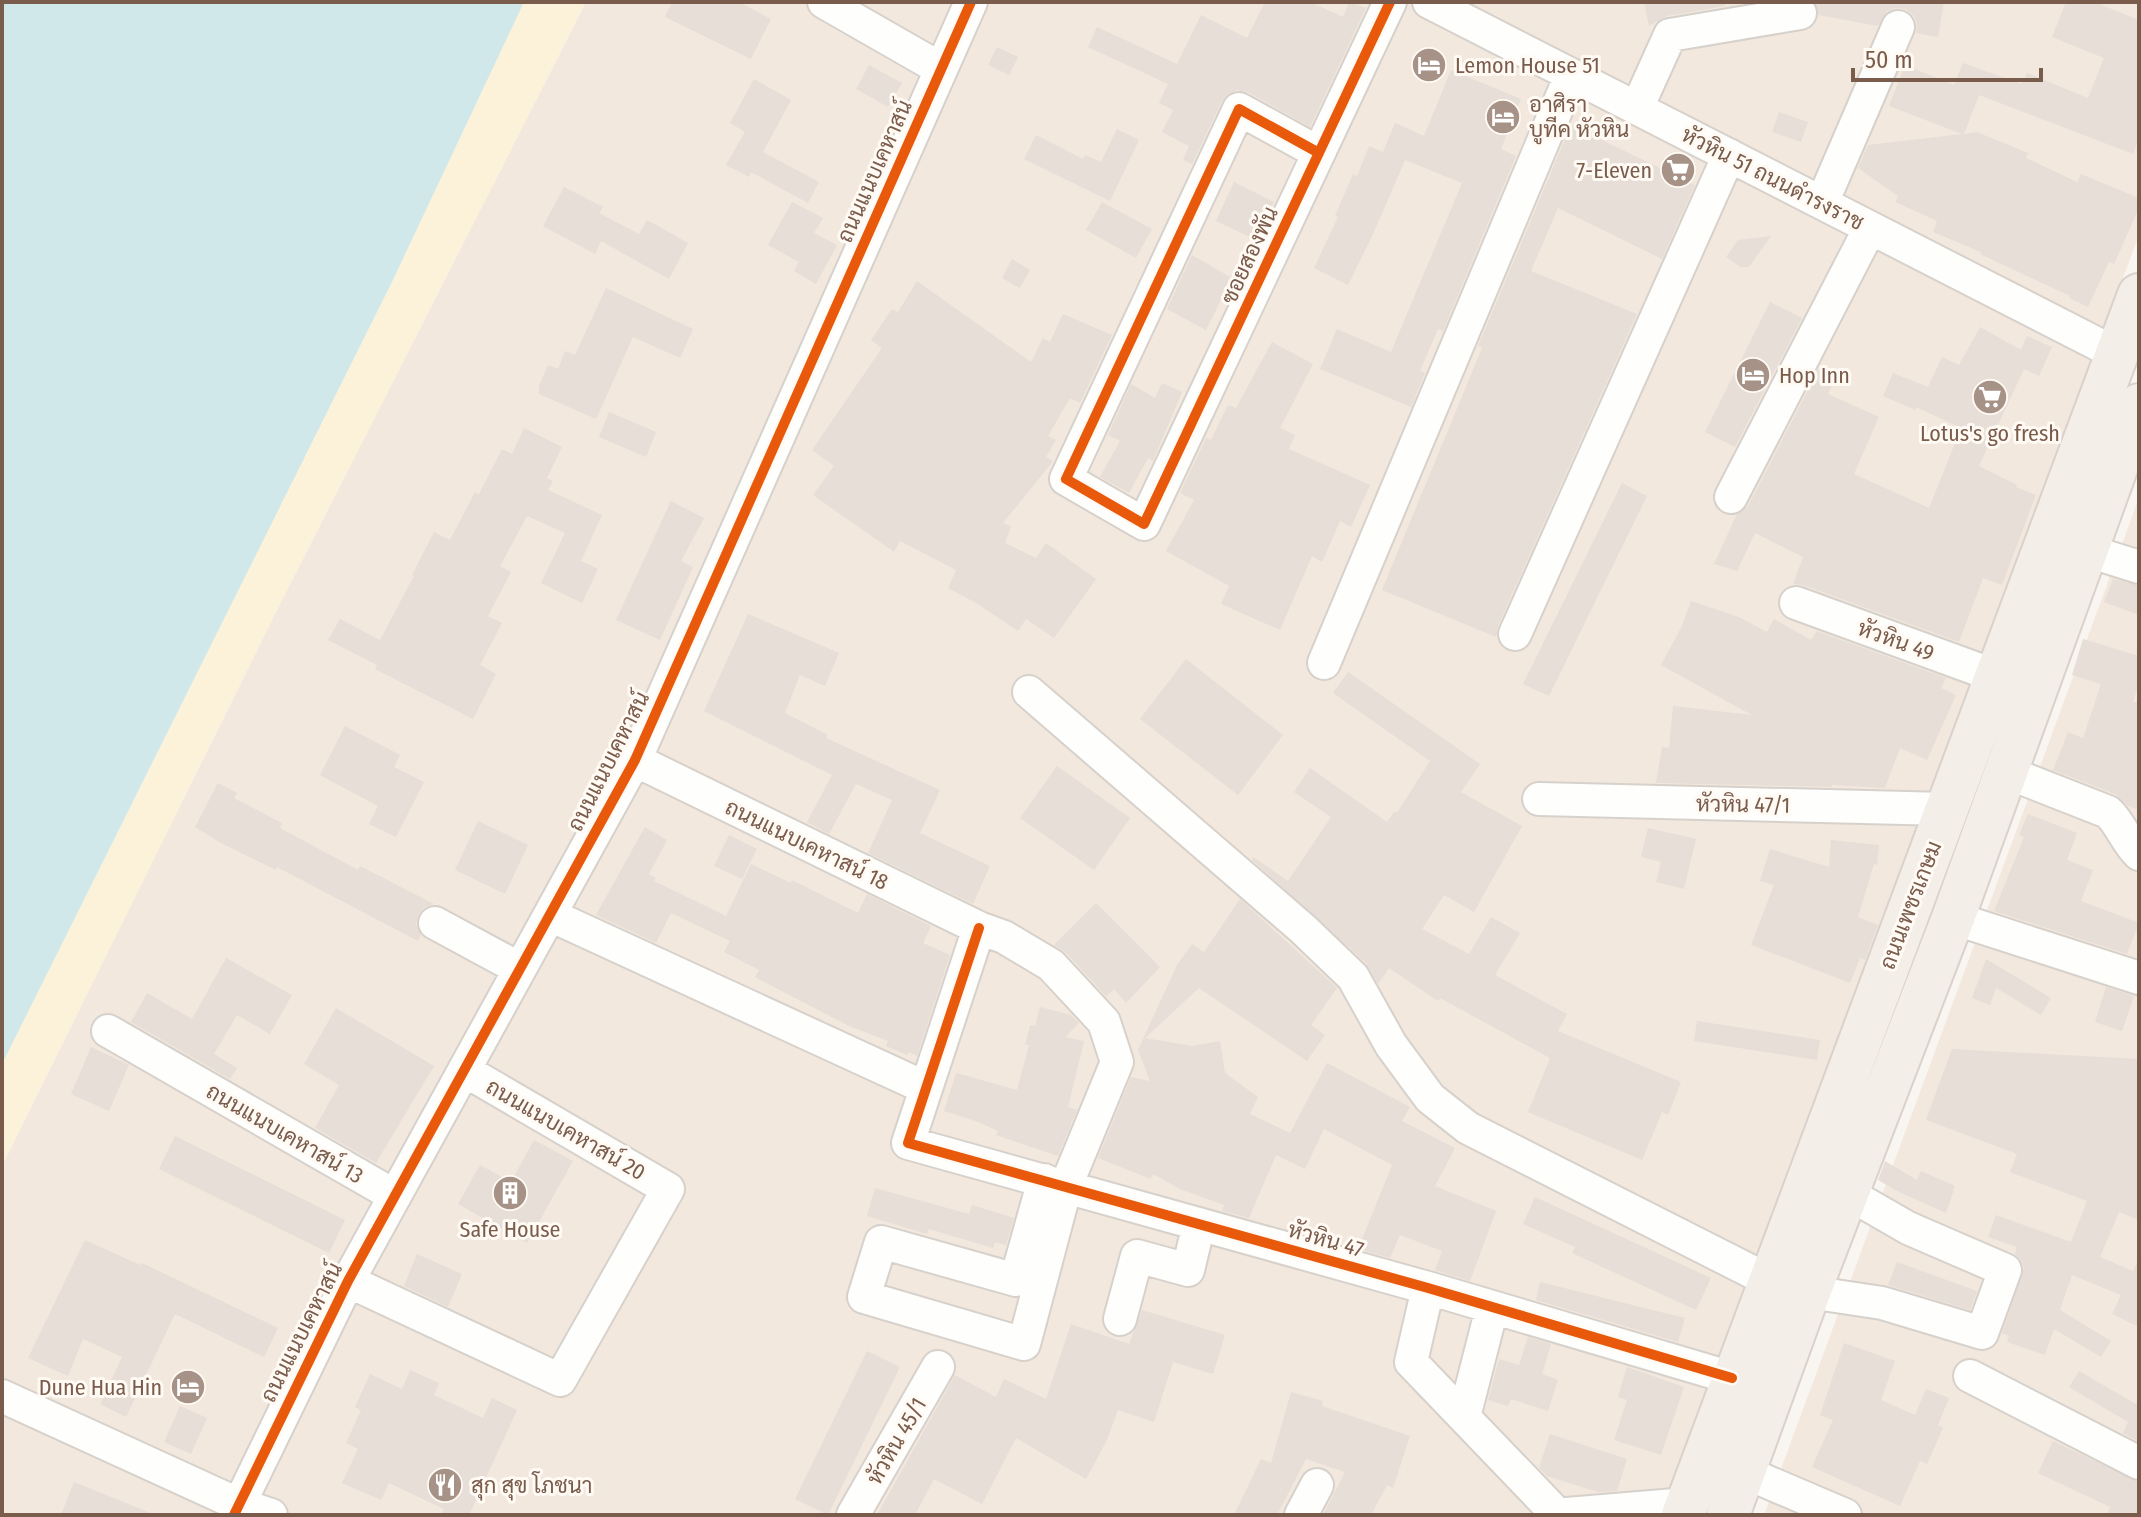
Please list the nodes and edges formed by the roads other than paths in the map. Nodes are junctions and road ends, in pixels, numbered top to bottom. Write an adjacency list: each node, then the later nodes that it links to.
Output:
1 (824, 2): 7 (street)
2 (971, 2): 7 (street, ถนนแนบเคหาสน์)
3 (1390, 2): 10 (street, ซอยสองพัน)
4 (1429, 2): 8 (street, หัวหิน 51 ถนนดำรงราช)
5 (1800, 13): 9 (street)
6 (1898, 27): 12 (street)
7 (941, 69): 25 (street, ถนนแนบเคหาสน์)
8 (1571, 75): 9 (street, หัวหิน 51 ถนนดำรงราช); 22 (street)
9 (1637, 108): 11 (street, หัวหิน 51 ถนนดำรงราช)
10 (1319, 153): 10 (street, ซอยสองพัน)
11 (1729, 155): 12 (street, หัวหิน 51 ถนนดำรงราช); 21 (street)
12 (1822, 203): 13 (street, หัวหิน 51 ถนนดำรงราช)
13 (1870, 228): 15 (street, หัวหิน 51 ถนนดำรงราช); 17 (street)
14 (2139, 295): 15 (main road, ถนนเพชรเกษม)
15 (2128, 359): 23 (main road, ถนนเพชรเกษม)
16 (2139, 405): 18 (main road, ถนนเพชรเกษม)
17 (1731, 497)
18 (2085, 550): 19 (street); 26 (main road, ถนนเพชรเกษม)
19 (2139, 567)
20 (1796, 603): 23 (street, หัวหิน 49)
21 (1515, 634)
22 (1324, 663)
23 (1996, 676): 28 (main road, ถนนเพชรเกษม)
24 (1029, 692): 44 (street)
25 (635, 760): 30 (street, ถนนแนบเคหาสน์); 33 (street, ถนนแนบเคหาสน์ 18)
26 (2006, 772): 29 (street); 31 (main road, ถนนเพชรเกษม)
27 (1539, 799): 28 (street, หัวหิน 47/1)
28 (1946, 809): 44 (main road, ถนนเพชรเกษม)
29 (2139, 854)
30 (550, 915): 34 (street, ถนนแนบเคหาสน์); 38 (street)
31 (1953, 918): 35 (street); 40 (main road, ถนนเพชรเกษม)
32 (435, 923): 34 (street)
33 (979, 928): 38 (street); 39 (street, ถนนแนบเคหาสน์ 18)
34 (520, 969): 37 (street, ถนนแนบเคหาสน์)
35 (2139, 978)
36 (108, 1031): 41 (street, ถนนแนบเคหาสน์ 13)
37 (464, 1070): 41 (street, ถนนแนบเคหาสน์); 43 (street, ถนนแนบเคหาสน์ 20)
38 (926, 1088): 39 (street, หัวหิน 47)
39 (1055, 1183): 42 (street, หัวหิน 47); 45 (street, ถนนแนบเคหาสน์ 18)
40 (1849, 1194): 47 (main road, ถนนเพชรเกษม); 47 (street)
41 (395, 1196): 43 (street, ถนนแนบเคหาสน์)
42 (1199, 1224): 46 (street, หัวหิน 47); 49 (street)
43 (348, 1281): 59 (street, ถนนแนบเคหาสน์)
44 (1770, 1281): 52 (main road, ถนนเพชรเกษม)
45 (1028, 1283): 45 (street, ถนนแนบเคหาสน์ 18)
46 (1428, 1288): 48 (street, หัวหิน 47); 54 (street)
47 (1809, 1292): 56 (main road, ถนนเพชรเกษม)
48 (1492, 1308): 52 (street, หัวหิน 47); 54 (street)
49 (1120, 1319)
50 (938, 1367): 62 (street, หัวหิน 45/1)
51 (1970, 1376): 55 (street)
52 (1732, 1378): 58 (main road, ถนนเพชรเกษม)
53 (2, 1396): 59 (street)
54 (1464, 1417): 60 (street)
55 (2139, 1463)
56 (1744, 1472): 64 (main road, ถนนเพชรเกษม); 65 (street)
57 (1317, 1485): 63 (street)
58 (1685, 1509): 60 (street)
59 (236, 1510): 61 (street)
60 (1556, 1514)
61 (271, 1515)
62 (853, 1515)
63 (1301, 1515)
64 (1728, 1515)
65 (1845, 1515)

